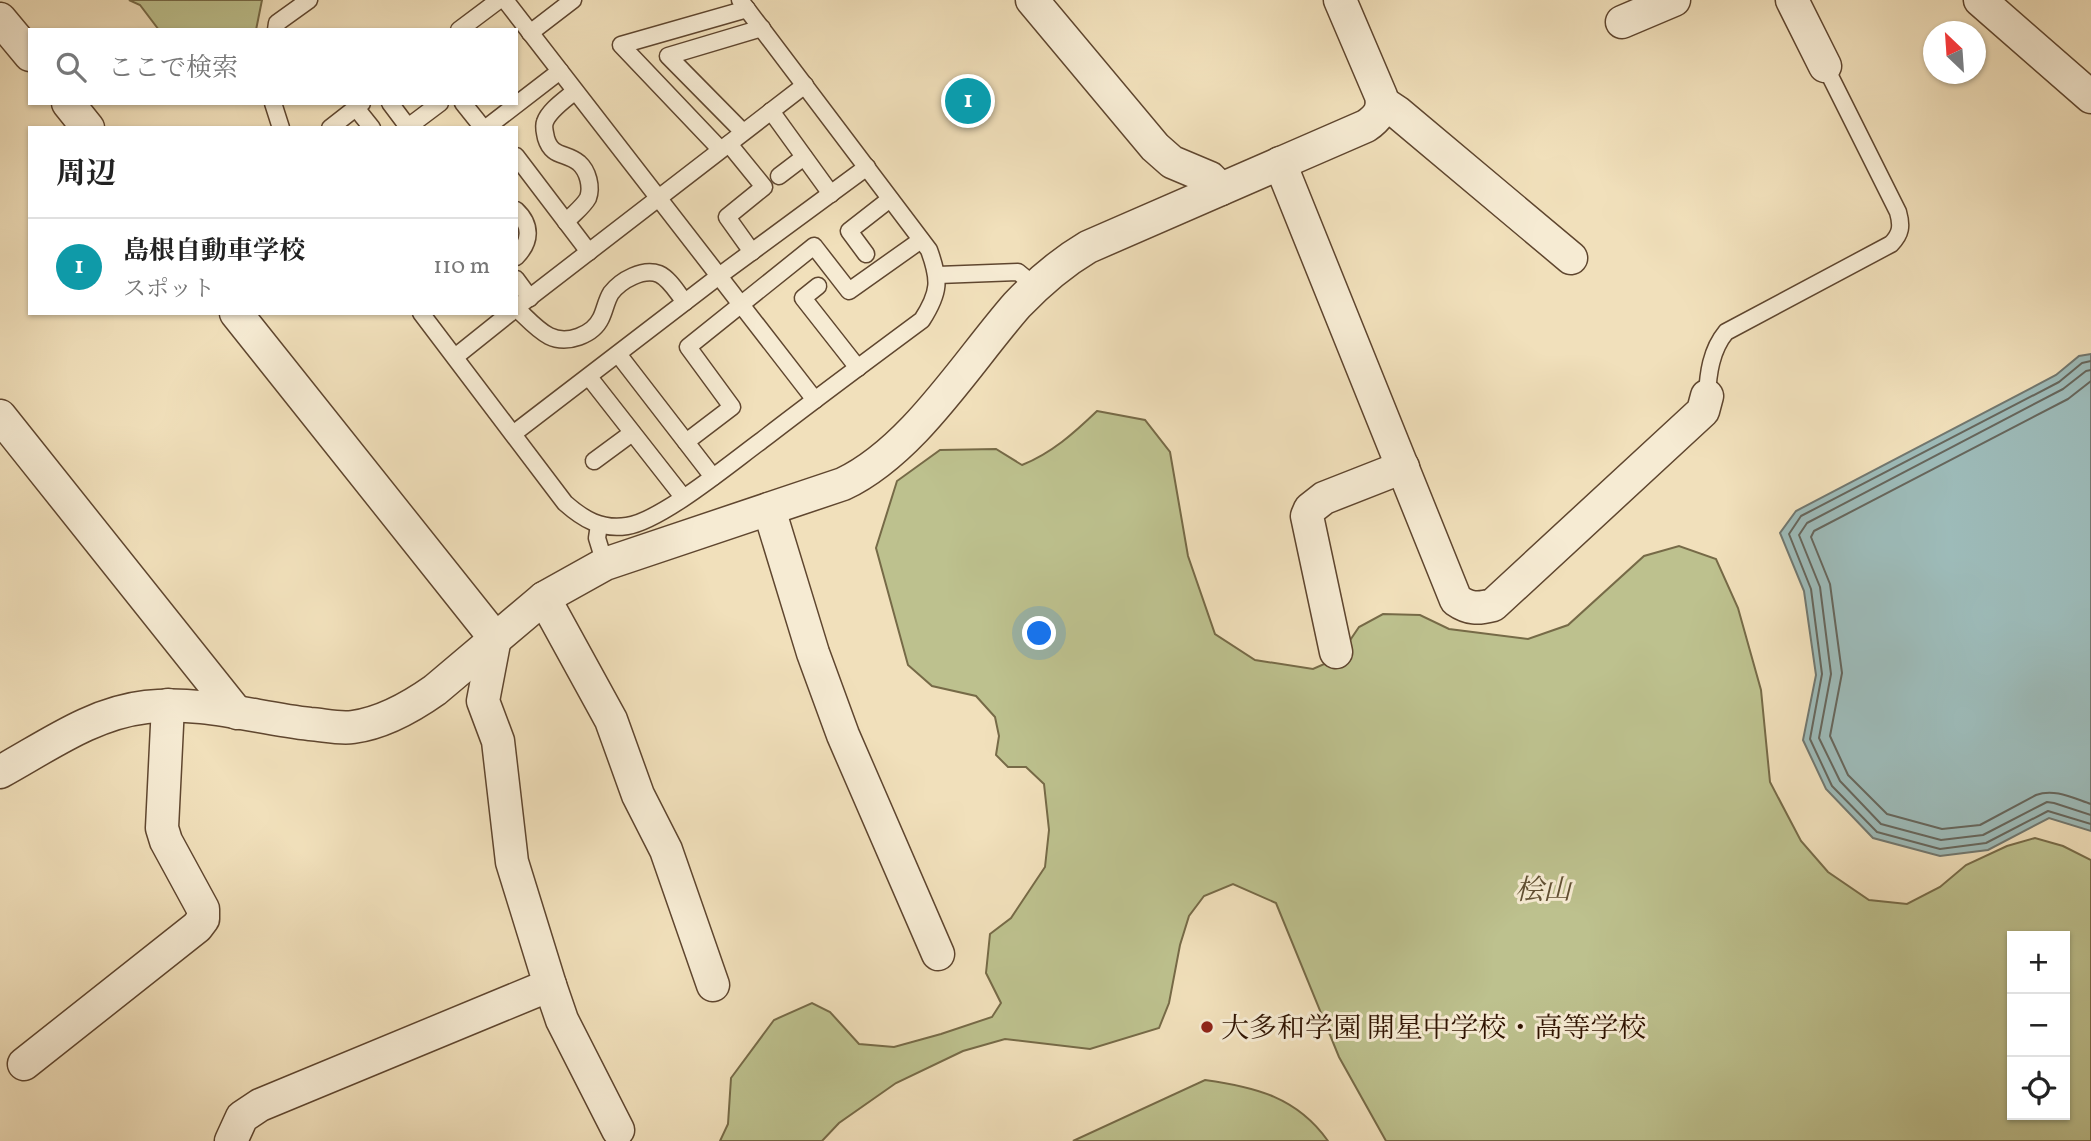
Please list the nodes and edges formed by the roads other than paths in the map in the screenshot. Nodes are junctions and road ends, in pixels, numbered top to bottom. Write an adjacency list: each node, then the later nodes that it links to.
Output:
1 (288, 0): 14 (lane)
2 (309, 0): 14 (lane)
3 (499, 0): 15 (lane)
4 (505, 0): 17 (lane)
5 (573, 0): 17 (lane)
6 (1032, 0): 49 (street)
7 (1340, 0): 25 (street)
8 (1674, 0): 13 (street)
9 (1792, 0): 19 (street)
10 (743, 4): 16 (lane); 43 (lane)
11 (1996, 6): 23 (street)
12 (0, 19): 18 (street)
13 (1622, 22)
14 (277, 27)
15 (462, 28)
16 (762, 28): 21 (lane); 42 (lane)
17 (530, 33): 20 (lane)
18 (28, 53)
19 (1825, 66): 78 (lane)
20 (560, 71): 22 (lane); 24 (lane)
21 (805, 85): 33 (lane); 47 (lane)
22 (575, 91): 51 (lane); 54 (lane)
23 (2091, 97)
24 (518, 98)
25 (1382, 102): 46 (street); 60 (street)
26 (70, 105): 34 (street)
27 (274, 105): 35 (lane)
28 (359, 105): 36 (lane); 37 (lane)
29 (392, 105): 38 (lane)
30 (437, 105): 39 (lane)
31 (465, 105): 40 (lane)
32 (504, 107): 41 (lane)
33 (771, 111): 42 (lane); 44 (lane)
34 (86, 126)
35 (280, 126)
36 (333, 126)
37 (371, 126)
38 (407, 126)
39 (409, 126)
40 (488, 126)
41 (490, 126)
42 (743, 132): 43 (lane)
43 (725, 147): 51 (lane); 56 (lane)
44 (804, 157): 48 (lane); 50 (lane)
45 (518, 159): 54 (lane)
46 (1280, 163): 49 (street); 85 (street)
47 (867, 167): 50 (lane); 52 (lane)
48 (779, 176)
49 (1221, 189): 65 (street)
50 (831, 194): 56 (lane)
51 (658, 198): 57 (lane); 62 (lane)
52 (890, 199): 55 (lane); 58 (lane)
53 (518, 212): 59 (lane)
54 (566, 222): 57 (lane)
55 (921, 240): 61 (lane); 68 (lane)
56 (752, 251): 62 (lane)
57 (589, 252): 66 (lane)
58 (866, 254)
59 (518, 255)
60 (1571, 258)
61 (938, 275): 65 (lane); 76 (lane)
62 (719, 276): 67 (lane); 68 (lane)
63 (518, 282): 66 (lane)
64 (818, 286): 76 (lane)
65 (1035, 286): 88 (street)
66 (530, 298): 69 (lane)
67 (685, 302): 70 (lane); 74 (lane)
68 (740, 304): 79 (lane); 83 (lane)
69 (518, 307)
70 (518, 310)
71 (238, 315): 92 (street)
72 (423, 315): 75 (lane)
73 (508, 315): 75 (lane)
74 (618, 354): 77 (lane); 83 (lane)
75 (455, 357): 82 (lane)
76 (858, 368): 79 (lane)
77 (589, 377): 81 (lane); 82 (lane)
78 (1707, 396): 85 (street)
79 (815, 400): 86 (lane)
80 (0, 416): 95 (street)
81 (632, 433): 84 (lane); 87 (lane)
82 (513, 435): 89 (lane)
83 (686, 442): 86 (lane)
84 (594, 461)
85 (1403, 467): 93 (street)
86 (713, 477): 87 (lane)
87 (683, 497): 89 (lane)
88 (769, 509): 90 (street); 97 (street)
89 (599, 525): 90 (lane)
90 (605, 564): 91 (street)
91 (544, 598): 92 (street); 99 (street)
92 (495, 638): 95 (street); 98 (street)
93 (1336, 652)
94 (168, 705): 95 (street); 96 (street); 100 (street)
95 (237, 713)
96 (0, 772)
97 (938, 954)
98 (550, 985): 101 (street); 102 (street)
99 (713, 985)
100 (24, 1064)
101 (618, 1130)
102 (232, 1141)

